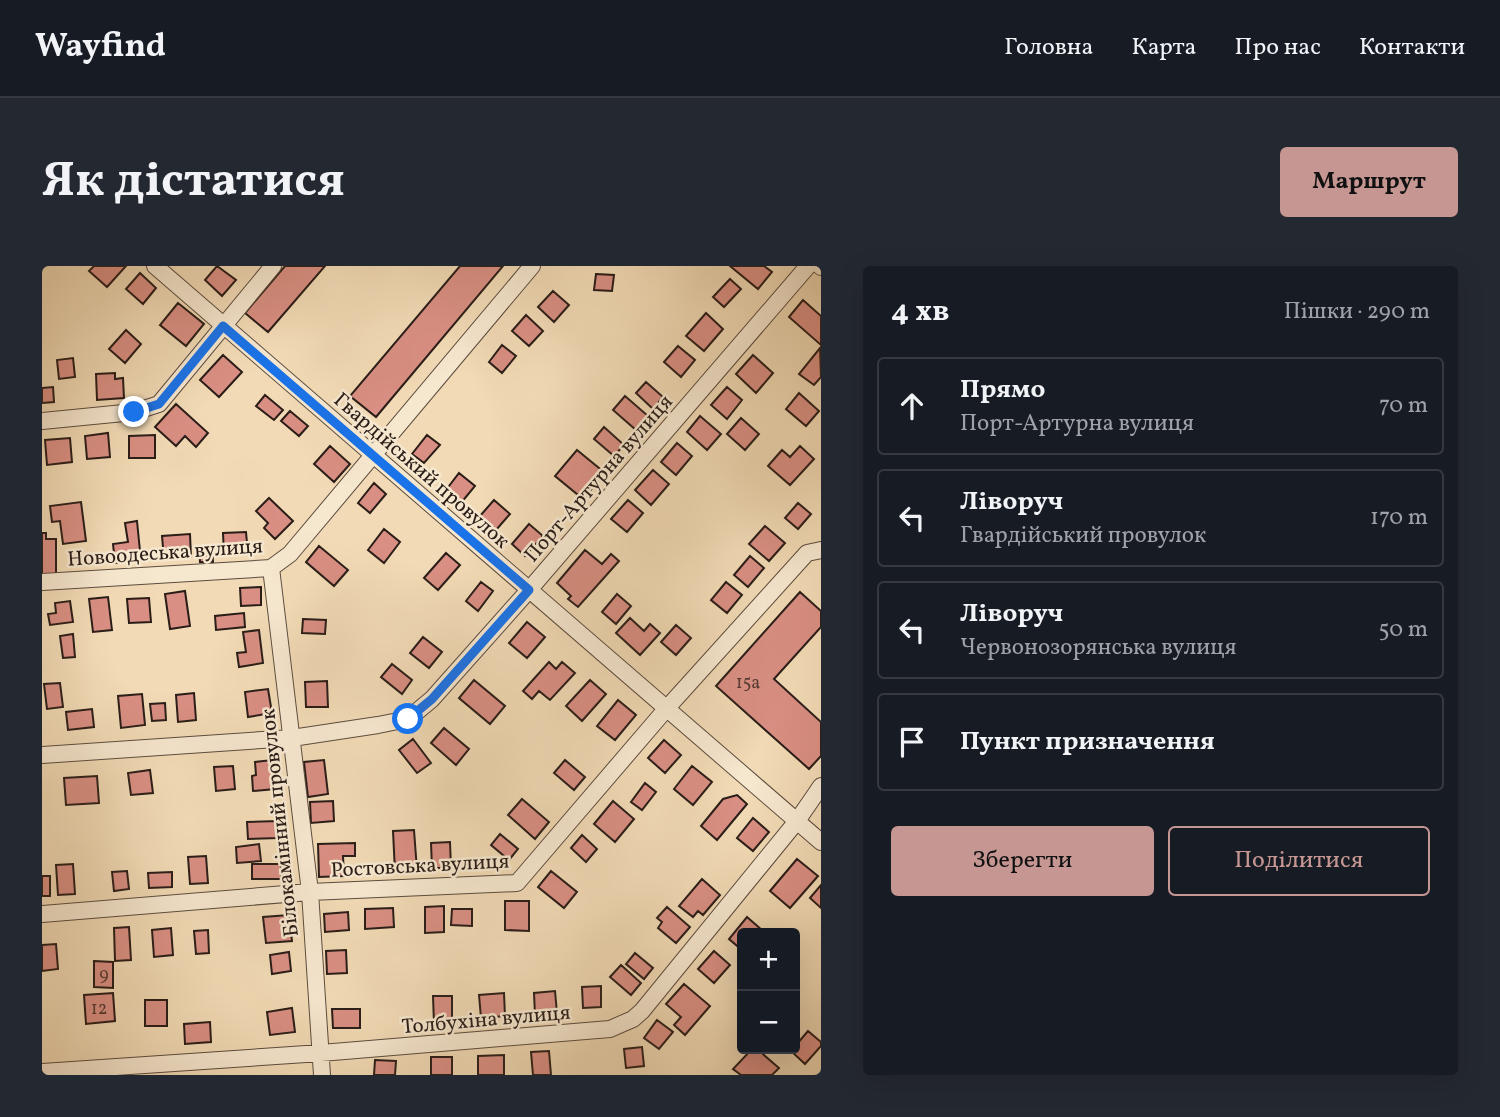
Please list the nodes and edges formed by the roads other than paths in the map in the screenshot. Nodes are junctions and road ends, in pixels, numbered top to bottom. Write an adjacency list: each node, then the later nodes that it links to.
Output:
1 (155, 266): 5 (street, Гвардійський провулок)
2 (273, 266): 5 (street)
3 (532, 266): 7 (street, Новоодеська вулиця)
4 (808, 266): 11 (street, Порт-Артурна вулиця)
5 (223, 326): 6 (street); 7 (street, Гвардійський провулок)
6 (42, 421)
7 (373, 454): 9 (street, Новоодеська вулиця); 11 (street, Гвардійський провулок)
8 (821, 550): 12 (street, Ростовська вулиця)
9 (271, 568): 10 (street, Новоодеська вулиця); 13 (street, Білокамінний провулок)
10 (42, 582)
11 (529, 590): 12 (street, Гвардійський провулок); 13 (street, Порт-Артурна вулиця)
12 (667, 708): 16 (street, Гвардійський провулок); 18 (street, Ростовська вулиця)
13 (292, 738): 14 (street, Порт-Артурна вулиця); 18 (street, Білокамінний провулок)
14 (42, 755)
15 (821, 786): 16 (street, Толбухіна вулиця)
16 (797, 821): 17 (street, Гвардійський провулок); 20 (street, Толбухіна вулиця)
17 (821, 842)
18 (310, 892): 19 (street, Ростовська вулиця); 20 (street, Білокамінний провулок)
19 (42, 914)
20 (321, 1053): 21 (street, Толбухіна вулиця); 22 (street, Білокамінний провулок)
21 (42, 1072)
22 (322, 1075)

